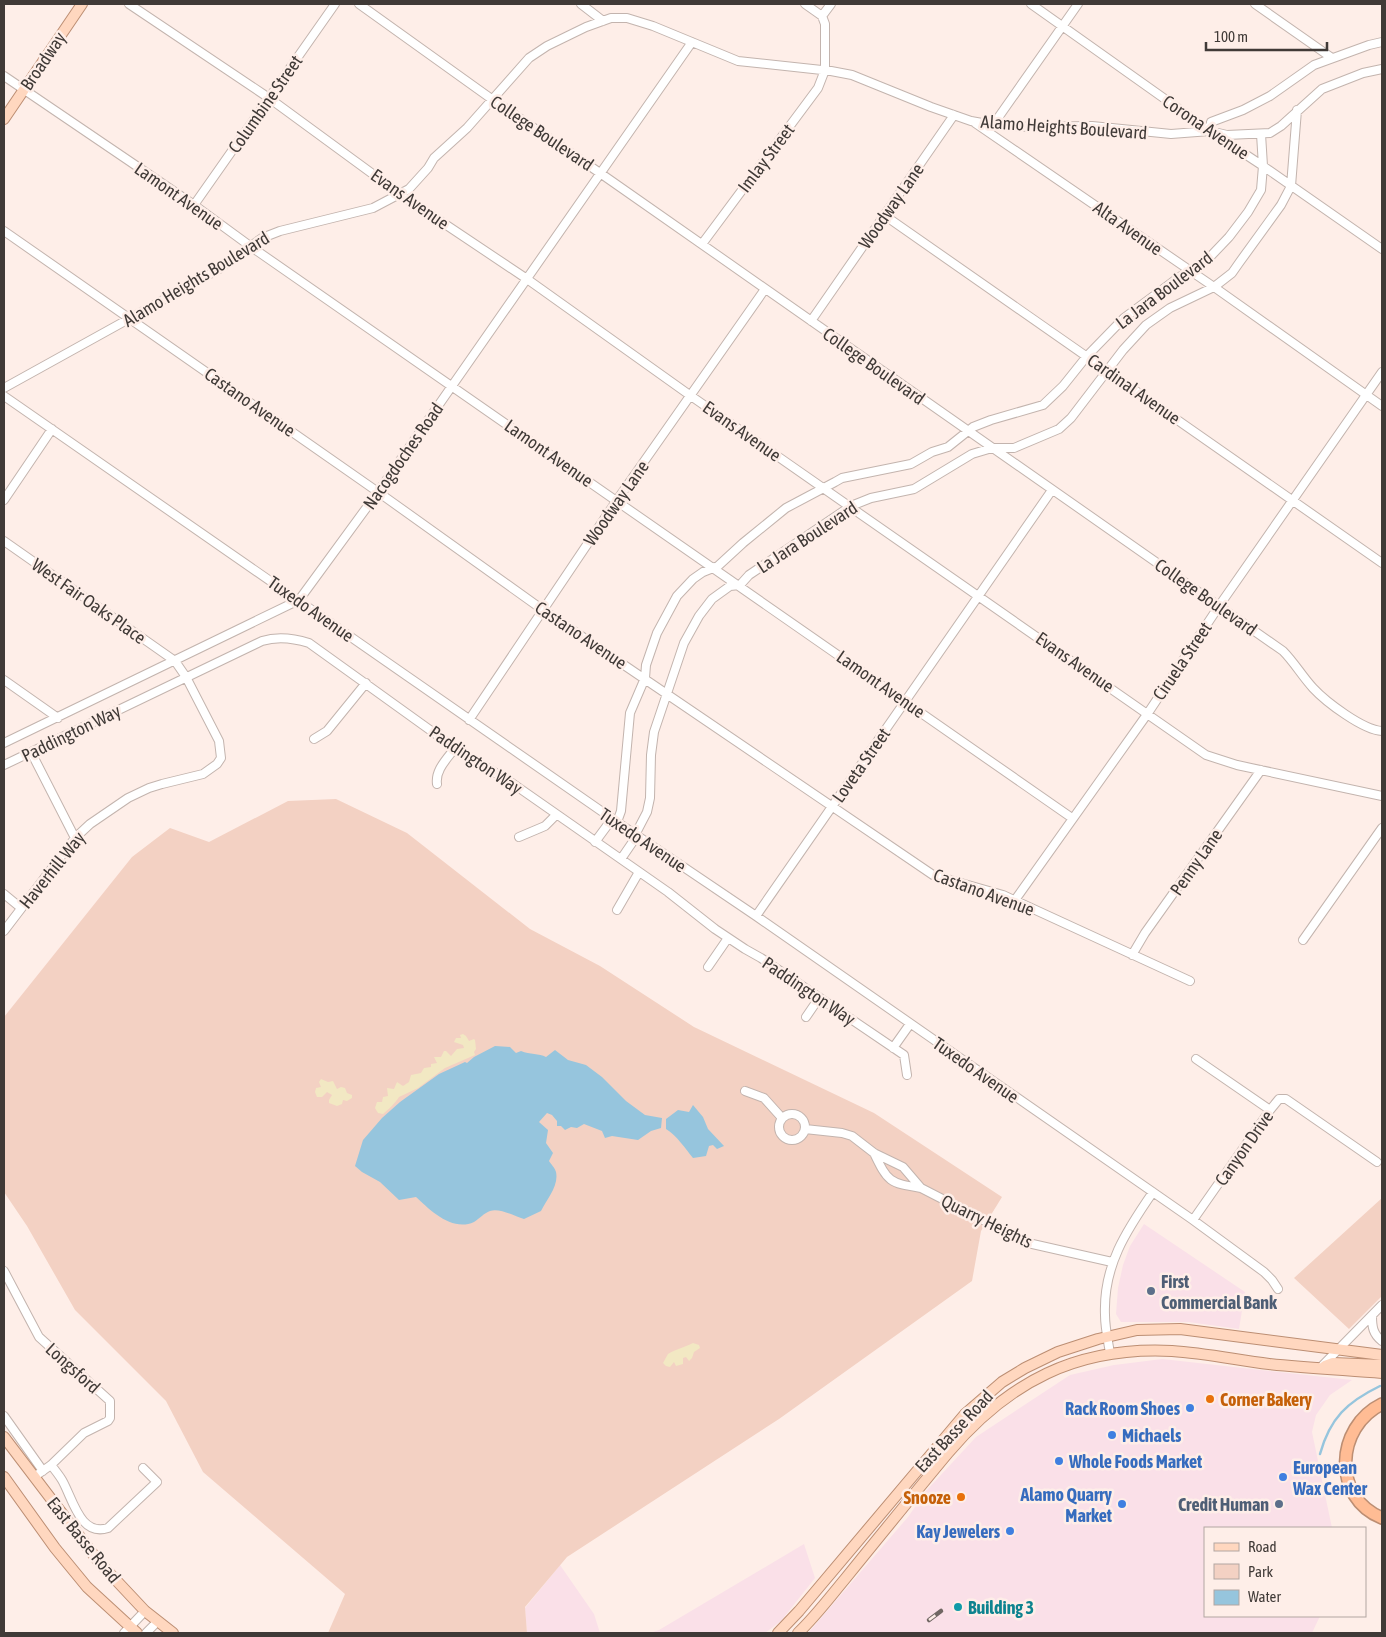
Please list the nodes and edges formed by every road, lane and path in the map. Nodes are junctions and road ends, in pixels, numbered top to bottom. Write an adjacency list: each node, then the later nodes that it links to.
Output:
1 (82, 4): 20 (main road, Broadway)
2 (129, 4): 21 (street, Evans Avenue)
3 (334, 4): 21 (street, Columbine Street)
4 (359, 4): 22 (street, College Boulevard)
5 (583, 4): 12 (street)
6 (805, 4): 11 (street)
7 (831, 4): 11 (street)
8 (1031, 4): 13 (street, Corona Avenue)
9 (1078, 4): 13 (street)
10 (1254, 4): 16 (street)
11 (822, 16): 18 (street)
12 (603, 21): 14 (street, Alamo Heights Boulevard); 22 (street, Alamo Heights Boulevard)
13 (1063, 26): 27 (street); 28 (street, Corona Avenue)
14 (692, 42): 18 (street, Alamo Heights Boulevard); 31 (street, Nacogdoches Road)
15 (1382, 42): 16 (street)
16 (1332, 58): 28 (street)
17 (1382, 69): 23 (street, Alamo Heights Boulevard)
18 (824, 70): 24 (street, Alamo Heights Boulevard); 37 (street, Imlay Street)
19 (4, 76): 20 (street, Lamont Avenue)
20 (23, 90): 25 (main road, Broadway); 34 (street, Lamont Avenue)
21 (269, 98): 33 (street, Evans Avenue); 34 (street, Columbine Street)
22 (493, 100): 31 (street, College Boulevard); 33 (street, Alamo Heights Boulevard)
23 (1298, 110): 29 (street, Alamo Heights Boulevard); 32 (street, La Jara Boulevard)
24 (954, 116): 26 (street, Alamo Heights Boulevard); 35 (street, Woodway Lane)
25 (4, 118)
26 (971, 121): 27 (street, Alamo Heights Boulevard); 40 (street, Alta Avenue)
27 (993, 125): 28 (street, Alamo Heights Boulevard)
28 (1210, 131): 29 (street, Alamo Heights Boulevard); 30 (street, Corona Avenue)
29 (1261, 134): 30 (street, La Jara Boulevard)
30 (1263, 166): 32 (street, Corona Avenue); 40 (street, La Jara Boulevard)
31 (600, 173): 37 (street, College Boulevard); 41 (street, Nacogdoches Road)
32 (1292, 186): 39 (street, Corona Avenue); 42 (street, La Jara Boulevard)
33 (400, 194): 38 (street, Alamo Heights Boulevard); 41 (street, Evans Avenue)
34 (194, 205): 38 (street, Lamont Avenue)
35 (884, 215): 45 (street, Woodway Lane); 46 (street, Cardinal Avenue)
36 (4, 230): 44 (street, Castano Avenue)
37 (702, 244): 43 (street, College Boulevard)
38 (250, 246): 44 (street, Alamo Heights Boulevard); 49 (street, Lamont Avenue)
39 (1382, 249)
40 (1190, 271): 42 (street, Alta Avenue); 46 (street, La Jara Boulevard)
41 (526, 279): 49 (street, Nacogdoches Road); 53 (street, Evans Avenue)
42 (1214, 287): 47 (street, La Jara Boulevard); 51 (street, Alta Avenue)
43 (765, 289): 45 (street, College Boulevard); 53 (street, Woodway Lane)
44 (130, 319): 50 (street, Alamo Heights Boulevard); 60 (street, Castano Avenue)
45 (811, 322): 56 (street, College Boulevard)
46 (1087, 356): 47 (street, Cardinal Avenue); 56 (street, La Jara Boulevard)
47 (1108, 370): 57 (street, La Jara Boulevard); 63 (street, Cardinal Avenue)
48 (1382, 372): 51 (street, Ciruela Street)
49 (452, 386): 60 (street, Nacogdoches Road); 62 (street, Lamont Avenue)
50 (4, 388)
51 (1365, 395): 54 (street, Alta Avenue); 63 (street, Ciruela Street)
52 (4, 396): 55 (street, Tuxedo Avenue)
53 (691, 396): 58 (street, Evans Avenue); 62 (street, Woodway Lane)
54 (1382, 406)
55 (52, 429): 61 (street); 70 (street, Tuxedo Avenue)
56 (967, 431): 57 (street, College Boulevard); 58 (street, La Jara Boulevard)
57 (992, 448): 59 (street, College Boulevard); 64 (street, La Jara Boulevard)
58 (824, 488): 64 (street, Evans Avenue); 67 (street, La Jara Boulevard)
59 (1052, 490): 69 (street, Loveta Street); 71 (street, College Boulevard)
60 (378, 492): 70 (street, Nacogdoches Road); 72 (street, Castano Avenue)
61 (4, 500)
62 (617, 500): 67 (street, Lamont Avenue); 72 (street, Woodway Lane)
63 (1292, 500): 66 (street, Cardinal Avenue); 71 (street, Ciruela Street)
64 (851, 506): 68 (street, La Jara Boulevard); 69 (street, Evans Avenue)
65 (4, 541): 73 (street, West Fair Oaks Place)
66 (1382, 563)
67 (714, 568): 68 (street, Lamont Avenue); 75 (street, La Jara Boulevard)
68 (740, 585): 78 (street, La Jara Boulevard); 79 (street, Lamont Avenue)
69 (980, 596): 79 (street, Loveta Street); 80 (street, Evans Avenue)
70 (298, 600): 73 (street, Nacogdoches Road); 82 (street, Tuxedo Avenue)
71 (1219, 606): 80 (street, Ciruela Street); 83 (street, College Boulevard)
72 (543, 610): 75 (street, Castano Avenue); 82 (street, Woodway Lane)
73 (175, 661): 74 (street, Haverhill Way); 81 (street, Nacogdoches Road)
74 (186, 677): 77 (street, Paddington Way); 87 (street, Paddington Way); 99 (street, Haverhill Way)
75 (644, 678): 78 (street, Castano Avenue); 95 (street, La Jara Boulevard)
76 (4, 680): 81 (street)
77 (366, 683): 84 (street); 86 (street, Paddington Way)
78 (667, 693): 92 (street, Castano Avenue); 97 (street, La Jara Boulevard)
79 (905, 702): 92 (street, Loveta Street); 94 (street, Lamont Avenue)
80 (1148, 713): 89 (street, Evans Avenue); 94 (street, Ciruela Street)
81 (58, 718): 85 (street, Nacogdoches Road)
82 (469, 720): 95 (street, Tuxedo Avenue)
83 (1382, 731)
84 (314, 739)
85 (4, 744)
86 (455, 748): 90 (street); 93 (street, Paddington Way)
87 (31, 752): 88 (street, Paddington Way); 99 (street)
88 (4, 765)
89 (1261, 770): 91 (street, Evans Avenue); 111 (street, Penny Lane)
90 (438, 784)
91 (1382, 796)
92 (832, 807): 104 (street, Castano Avenue); 107 (street, Loveta Street)
93 (556, 815): 98 (street); 100 (street, Paddington Way)
94 (1072, 818): 104 (street, Ciruela Street)
95 (614, 821): 97 (street, Tuxedo Avenue); 100 (street)
96 (1382, 828): 110 (street)
97 (634, 835): 101 (street, La Jara Boulevard); 107 (street, Tuxedo Avenue)
98 (519, 837)
99 (75, 838): 105 (street, Haverhill Way)
100 (595, 842): 101 (street, Paddington Way)
101 (621, 860): 102 (street, Paddington Way)
102 (639, 872): 106 (street); 109 (street, Paddington Way)
103 (4, 894): 105 (street)
104 (1015, 900): 111 (street, Castano Avenue)
105 (22, 908): 108 (street, Haverhill Way)
106 (617, 910)
107 (756, 916): 116 (street, Tuxedo Avenue)
108 (4, 931)
109 (728, 938): 112 (street); 114 (street, Paddington Way)
110 (1303, 940)
111 (1132, 955): 113 (street, Castano Avenue)
112 (708, 967)
113 (1190, 981)
114 (819, 998): 115 (street); 117 (street, Paddington Way)
115 (806, 1017)
116 (910, 1024): 117 (street); 127 (street, Tuxedo Avenue)
117 (893, 1048): 119 (street, Paddington Way)
118 (1196, 1059): 121 (street)
119 (907, 1075)
120 (745, 1091): 122 (street)
121 (1270, 1110): 125 (street, Canyon Drive); 128 (street, Canyon Drive)
122 (782, 1118): 123 (street); 123 (street)
123 (805, 1129): 124 (street, Quarry Heights)
124 (874, 1153): 126 (street, Quarry Heights); 126 (street, Quarry Heights)
125 (1377, 1162)
126 (921, 1188): 129 (street, Quarry Heights)
127 (1153, 1192): 128 (street, Tuxedo Avenue); 129 (street)
128 (1193, 1220): 131 (street, Tuxedo Avenue)
129 (1112, 1262): 134 (street)
130 (4, 1271): 147 (street, Longsford)
131 (1278, 1289)
132 (1382, 1305): 133 (street)
133 (1373, 1314): 135 (street); 136 (street)
134 (1108, 1338): 136 (main road, East Basse Road); 137 (street); 145 (main road, East Basse Road)
135 (1382, 1341)
136 (1339, 1349): 138 (main road, East Basse Road); 140 (street)
137 (1110, 1354): 140 (main road, East Basse Road); 146 (main road, East Basse Road)
138 (1382, 1355)
139 (1382, 1365): 140 (main road)
140 (1320, 1368): 141 (main road, East Basse Road)
141 (1382, 1373)
142 (1382, 1404): 152 (highway)
143 (4, 1416): 149 (street)
144 (4, 1438): 151 (main road, East Basse Road)
145 (943, 1439): 146 (main road); 158 (main road, East Basse Road)
146 (953, 1448): 159 (main road, East Basse Road)
147 (51, 1464): 148 (street); 149 (street, Longsford)
148 (144, 1468)
149 (43, 1471): 151 (street, Longsford)
150 (4, 1477): 155 (main road, East Basse Road)
151 (34, 1477): 153 (main road, East Basse Road)
152 (1382, 1518)
153 (145, 1611): 154 (main road, East Basse Road); 155 (street)
154 (157, 1622): 156 (street); 157 (main road, East Basse Road)
155 (130, 1631)
156 (146, 1633)
157 (173, 1633)
158 (778, 1633)
159 (798, 1633)

